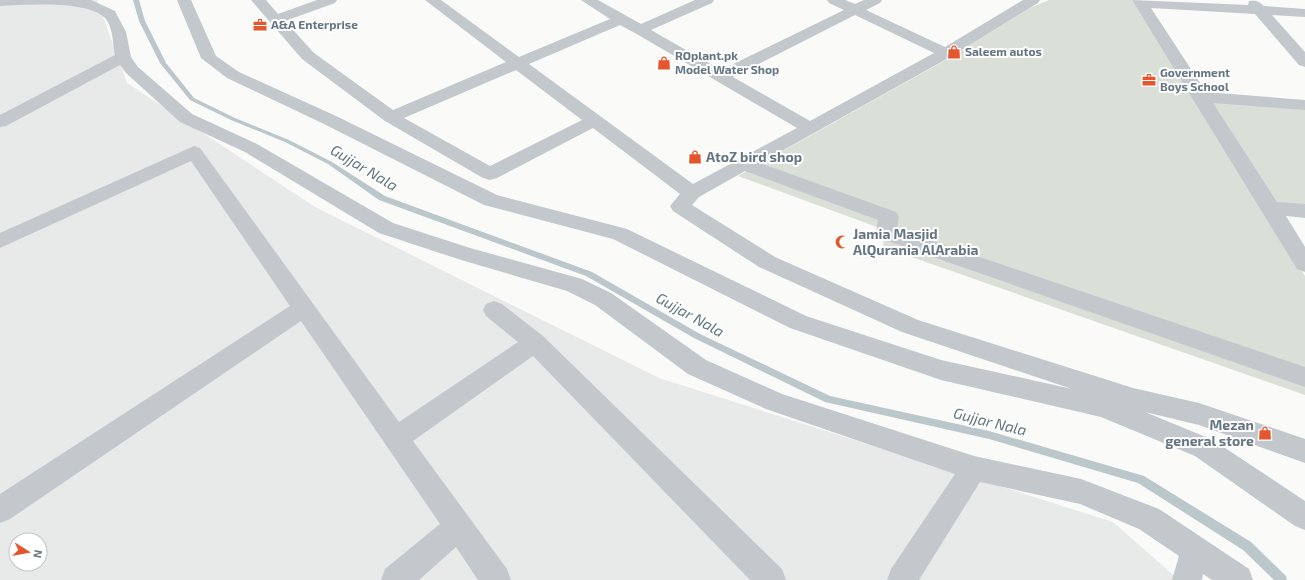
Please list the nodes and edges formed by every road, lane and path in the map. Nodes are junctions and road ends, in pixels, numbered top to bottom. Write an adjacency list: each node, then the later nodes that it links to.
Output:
1 (184, 0): 43 (street)
2 (258, 0): 16 (street)
3 (330, 0): 16 (street)
4 (432, 0): 21 (street)
5 (588, 0): 15 (street)
6 (707, 0): 17 (street)
7 (834, 0): 13 (street)
8 (875, 0): 13 (street)
9 (1033, 0): 18 (street)
10 (1140, 1): 12 (street); 23 (street)
11 (0, 2): 19 (street)
12 (1255, 5): 14 (street); 20 (street)
13 (855, 10): 18 (street); 22 (street)
14 (1305, 13)
15 (621, 19): 17 (street); 21 (street)
16 (275, 20): 25 (street)
17 (640, 30): 22 (street)
18 (946, 52): 28 (street)
19 (123, 57): 27 (street); 41 (street)
20 (1305, 62)
21 (518, 64): 25 (street); 26 (street)
22 (721, 76): 28 (street)
23 (1200, 97): 24 (street); 31 (street)
24 (1305, 105)
25 (391, 117): 26 (street)
26 (594, 121): 30 (street)
27 (0, 122)
28 (810, 128): 29 (street)
29 (743, 164): 30 (street); 38 (street)
30 (692, 193): 40 (street)
31 (1271, 208): 32 (street); 34 (street)
32 (1305, 211)
33 (0, 241): 35 (street)
34 (1305, 264)
35 (304, 308): 39 (street); 42 (street)
36 (494, 310): 37 (street)
37 (535, 343): 39 (street); 48 (street)
38 (1305, 377)
39 (396, 438): 44 (street)
40 (1305, 451)
41 (974, 468): 45 (street); 49 (street)
42 (0, 510)
43 (1305, 517)
44 (458, 527): 46 (street); 47 (street)
45 (1196, 549): 50 (street); 51 (street)
46 (396, 580)
47 (496, 580)
48 (771, 580)
49 (902, 580)
50 (1187, 580)
51 (1238, 580)

